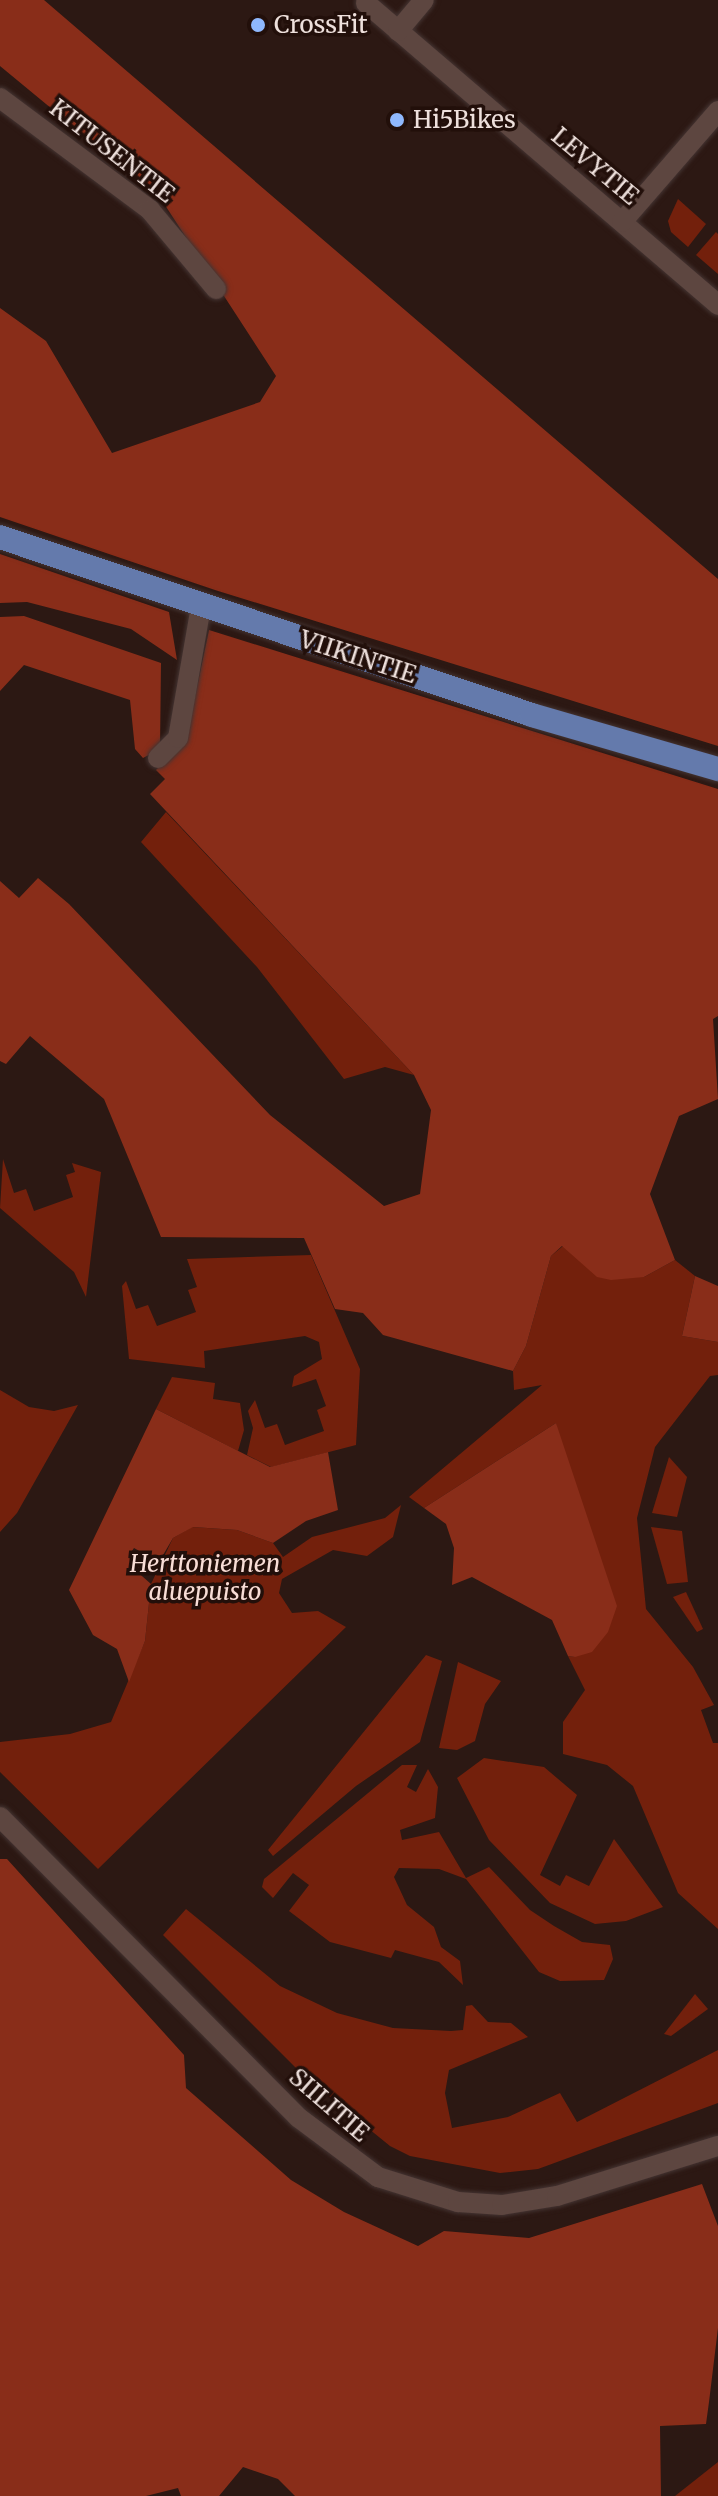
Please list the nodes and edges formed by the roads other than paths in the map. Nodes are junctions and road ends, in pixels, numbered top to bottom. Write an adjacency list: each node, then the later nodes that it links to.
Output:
1 (424, 0): 3 (street)
2 (366, 3): 3 (street, LEVYTIE)
3 (398, 31): 6 (street, LEVYTIE)
4 (0, 98): 7 (street, KITUSENTIE)
5 (718, 111): 6 (street)
6 (622, 222): 8 (street, LEVYTIE)
7 (216, 289)
8 (718, 305)
9 (0, 537): 10 (main road, VIIKINTIE)
10 (201, 606): 11 (street); 12 (main road, VIIKINTIE)
11 (158, 758)
12 (718, 769)
13 (0, 1817): 14 (street, SIILITIE)
14 (718, 2146)

